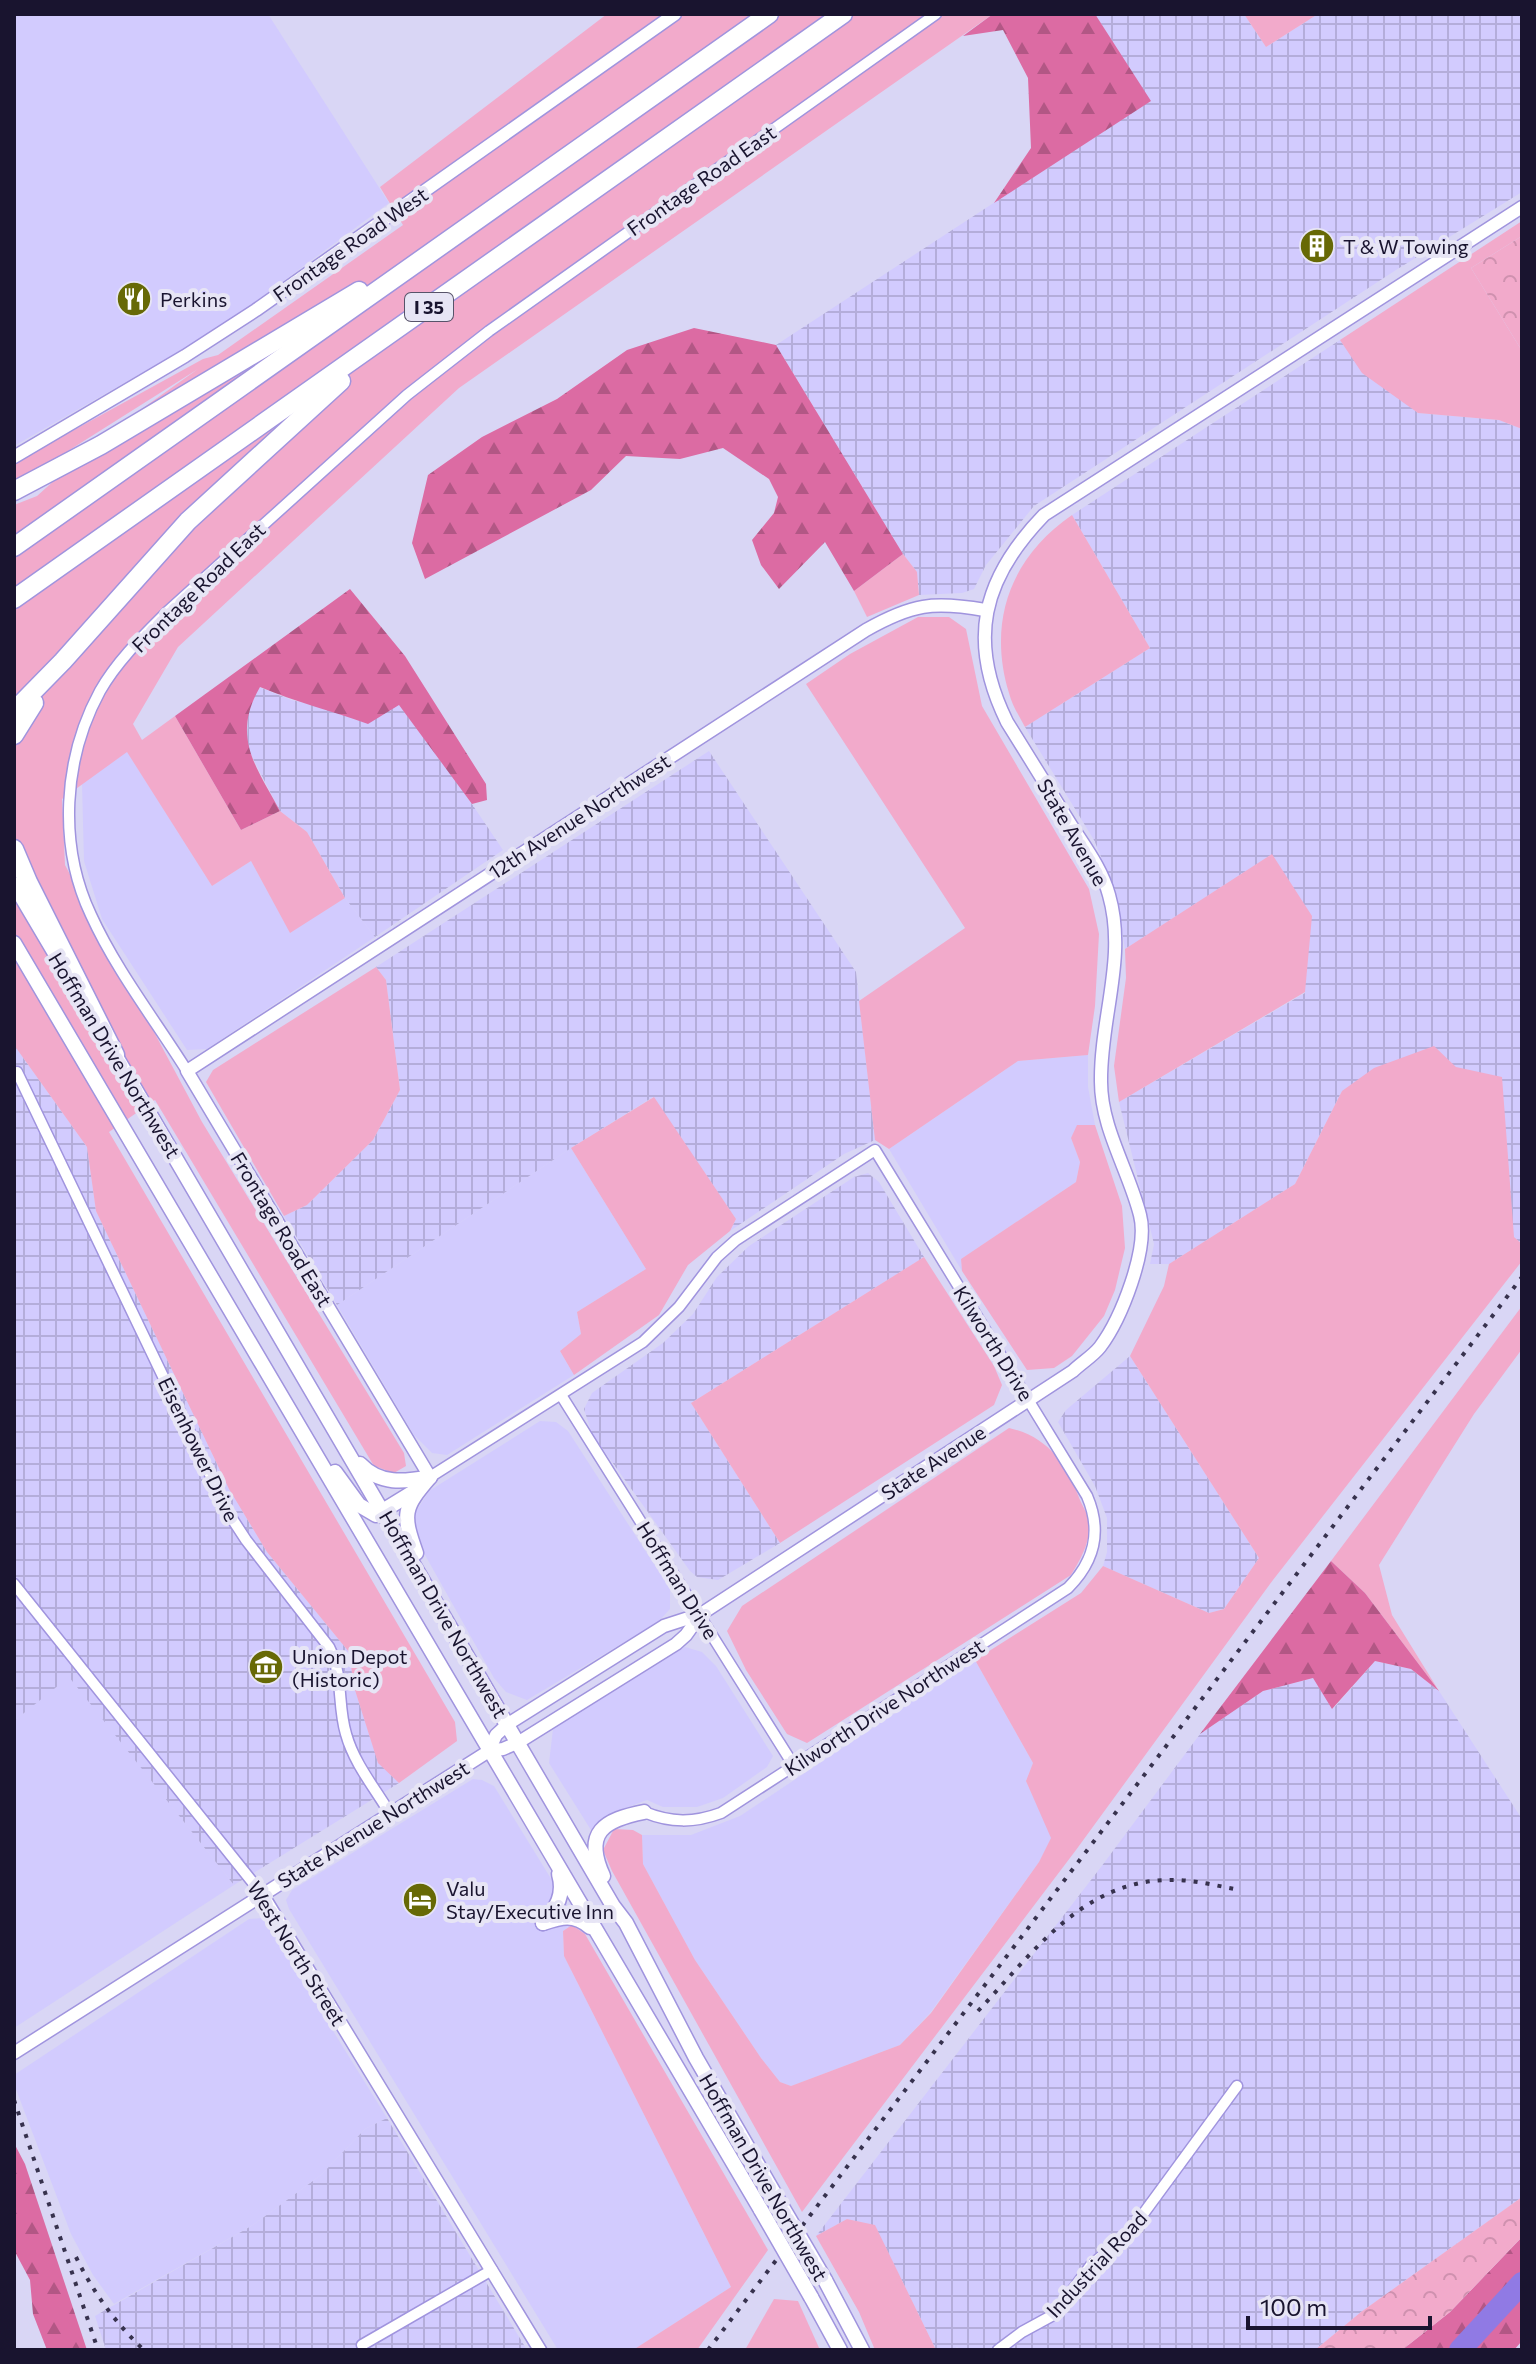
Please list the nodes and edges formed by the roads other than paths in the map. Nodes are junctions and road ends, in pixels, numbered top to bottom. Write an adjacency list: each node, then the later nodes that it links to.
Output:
1 (675, 14): 8 (street, Frontage Road West)
2 (769, 14): 6 (highway, I 35)
3 (843, 14): 7 (highway, I 35)
4 (936, 14): 20 (street, Frontage Road East)
5 (1522, 207): 12 (street, State Avenue)
6 (452, 237): 9 (highway); 10 (highway, I 35)
7 (460, 285): 11 (highway, I 35); 13 (highway)
8 (14, 457)
9 (14, 491)
10 (14, 547)
11 (14, 599)
12 (985, 610): 20 (street, 12th Avenue Northwest); 24 (street, State Avenue)
13 (63, 661): 14 (highway); 15 (highway)
14 (14, 711)
15 (14, 735)
16 (14, 849): 19 (highway)
17 (14, 884): 19 (main road, Hoffman Drive Northwest)
18 (14, 943): 22 (main road, Hoffman Drive Northwest)
19 (115, 1055): 25 (main road, Hoffman Drive Northwest)
20 (187, 1071): 26 (street, Frontage Road East)
21 (17, 1072): 36 (street, Eisenhower Drive)
22 (263, 1366): 27 (main road); 34 (main road, Hoffman Drive Northwest)
23 (561, 1395): 24 (street, Kilworth Drive); 26 (street); 31 (street, Hoffman Drive)
24 (1028, 1400): 28 (street, Kilworth Drive); 31 (street, State Avenue)
25 (349, 1452): 26 (main road); 27 (main road, Hoffman Drive Northwest)
26 (425, 1482): 27 (main road); 30 (main road)
27 (384, 1512): 30 (main road, Hoffman Drive Northwest)
28 (1095, 1541): 35 (street, Kilworth Drive Northwest)
29 (14, 1584): 39 (street, West North Street)
30 (429, 1588): 32 (main road, Hoffman Drive Northwest)
31 (701, 1614): 32 (street, State Avenue Northwest); 33 (street, State Avenue Northwest); 35 (street, Hoffman Drive)
32 (508, 1724): 33 (main road, Hoffman Drive Northwest); 34 (street, State Avenue Northwest)
33 (519, 1742): 34 (street, State Avenue Northwest); 40 (main road, Hoffman Drive Northwest)
34 (489, 1751): 36 (street, State Avenue Northwest); 38 (main road, Hoffman Drive Northwest)
35 (794, 1766): 37 (street, Kilworth Drive Northwest)
36 (389, 1812): 39 (street, State Avenue Northwest)
37 (644, 1812): 40 (main road)
38 (557, 1865): 41 (main road, Hoffman Drive Northwest); 41 (main road)
39 (262, 1894): 42 (street, State Avenue Northwest); 44 (street, West North Street)
40 (626, 1923): 48 (main road, Hoffman Drive Northwest, bridge)
41 (600, 1936): 47 (main road, Hoffman Drive Northwest, bridge)
42 (14, 2053)
43 (1237, 2086): 49 (street, Industrial Road)
44 (492, 2270): 45 (street); 46 (street, West North Street)
45 (362, 2345)
46 (540, 2350)
47 (840, 2350)
48 (862, 2350)
49 (998, 2350)

